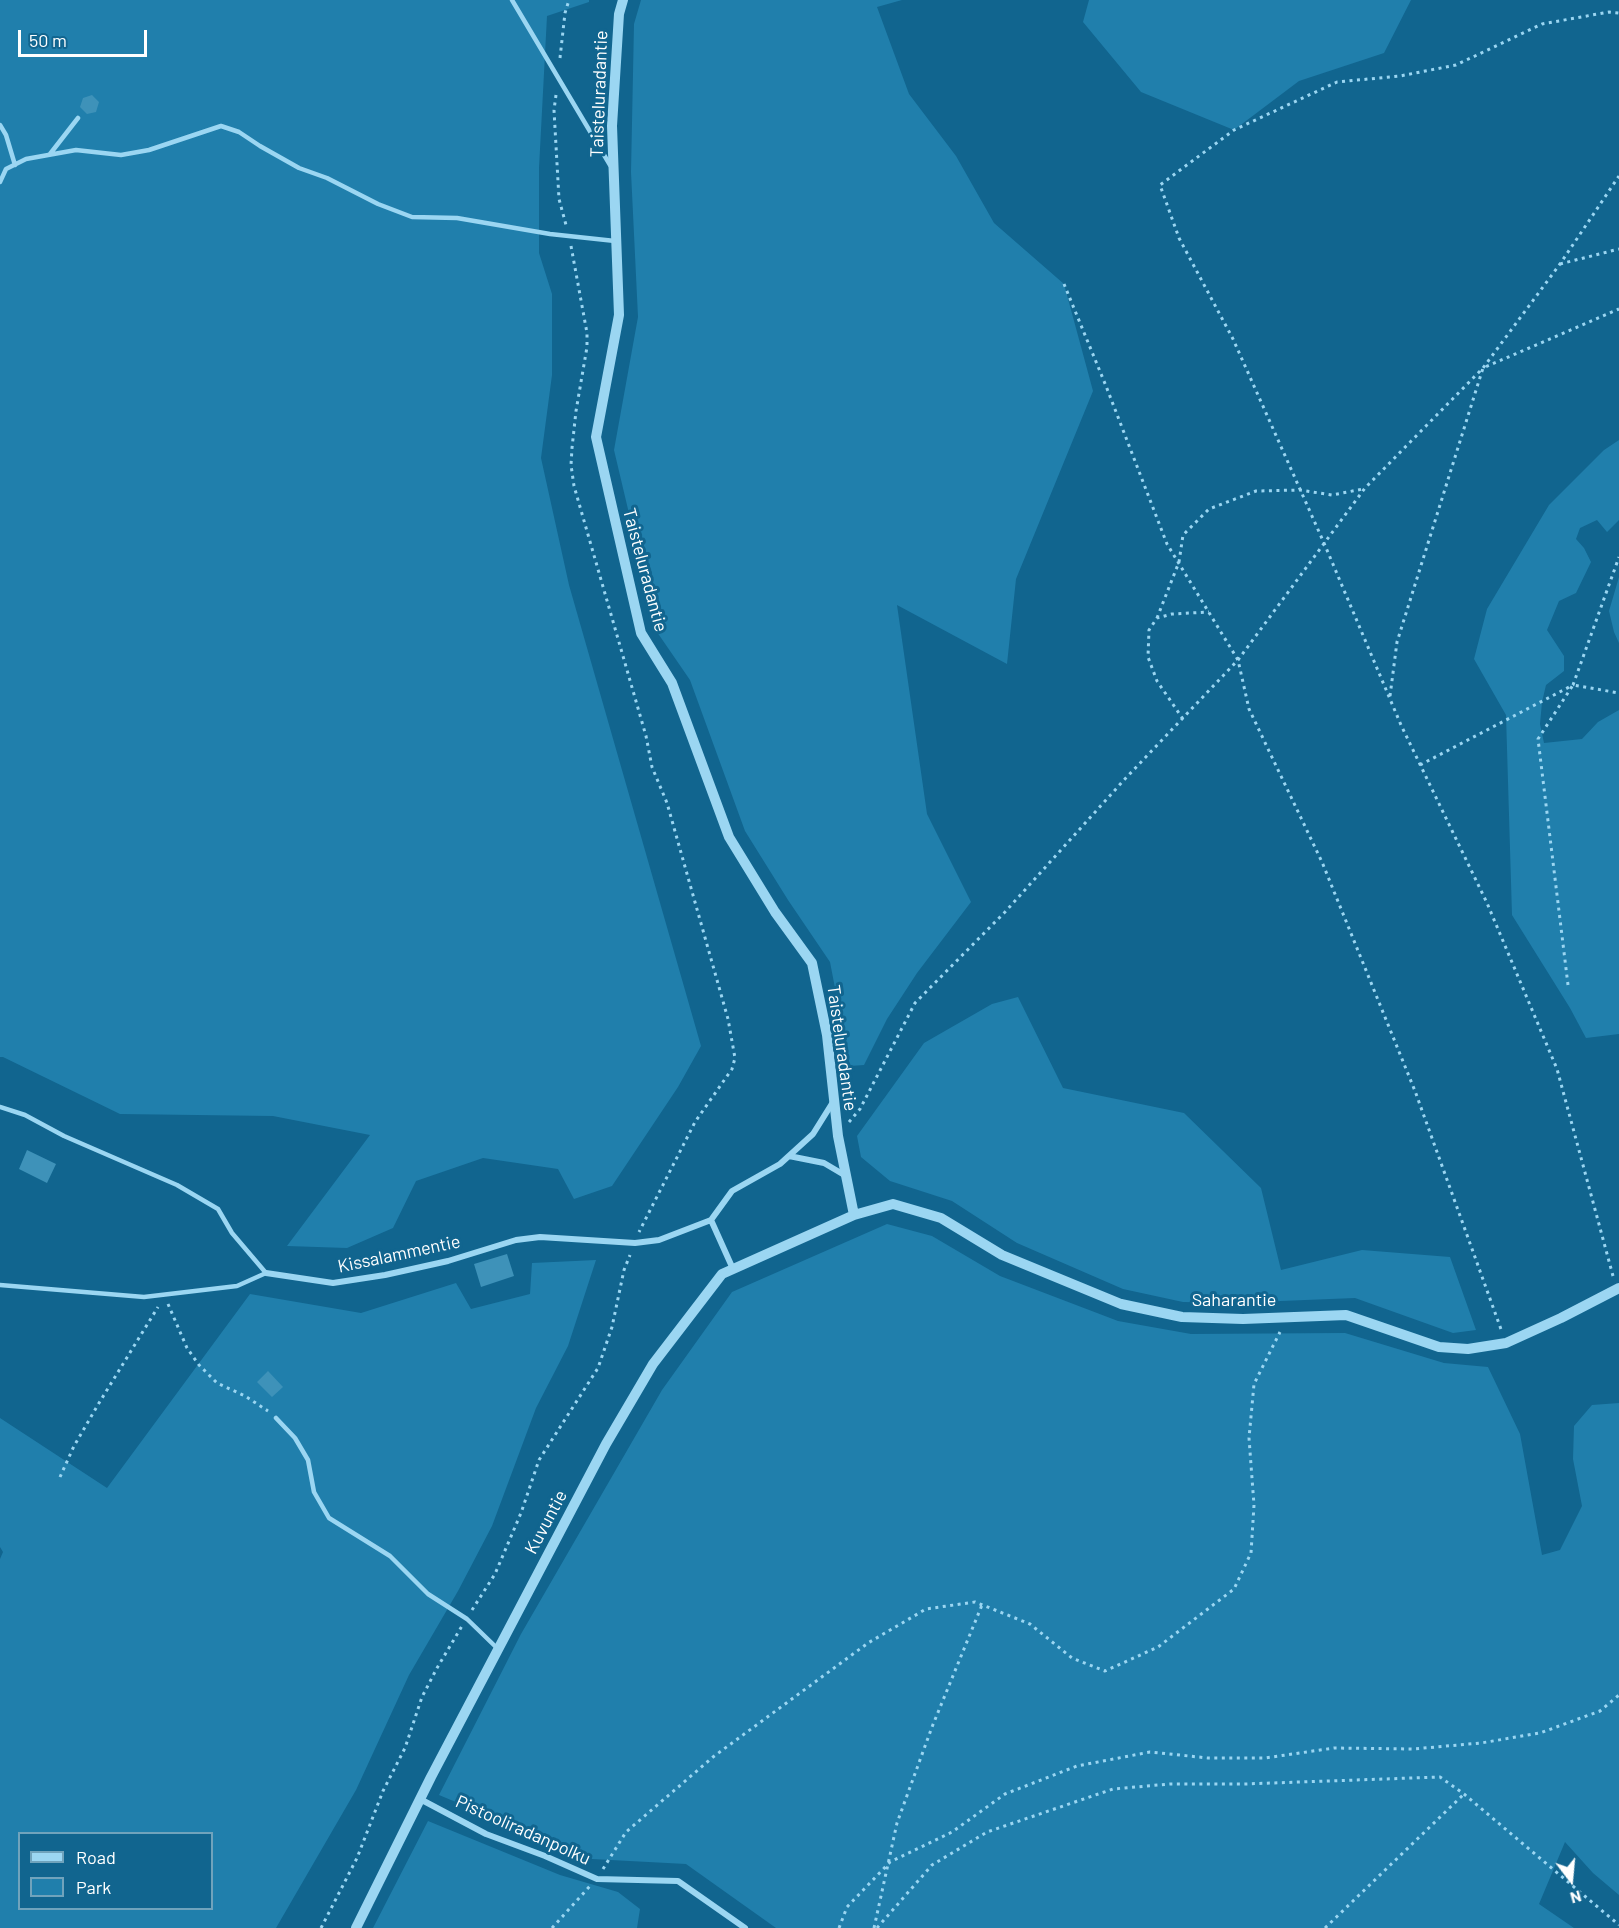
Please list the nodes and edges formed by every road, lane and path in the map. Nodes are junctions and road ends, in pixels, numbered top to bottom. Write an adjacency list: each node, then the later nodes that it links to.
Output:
1 (512, 0): 5 (lane)
2 (569, 0): 5 (path)
3 (622, 0): 10 (street, Taisteluradantie)
4 (1619, 13): 21 (path)
5 (558, 77): 10 (lane); 13 (path)
6 (78, 118): 8 (lane)
7 (0, 125): 9 (lane)
8 (50, 154): 9 (lane); 13 (lane)
9 (15, 165): 12 (lane)
10 (613, 170): 14 (street, Taisteluradantie)
11 (1619, 176): 16 (path)
12 (0, 182)
13 (568, 236): 14 (lane); 41 (path)
14 (615, 241): 34 (street, Taisteluradantie)
15 (1619, 249): 16 (path)
16 (1560, 264): 19 (path)
17 (1064, 284): 24 (path)
18 (1619, 309): 19 (path)
19 (1482, 368): 20 (path); 30 (path)
20 (1365, 488): 21 (path); 22 (path)
21 (1300, 490): 22 (path); 24 (path)
22 (1324, 543): 27 (path); 30 (path)
23 (1619, 556): 28 (path)
24 (1179, 562): 25 (path); 26 (path)
25 (1209, 612): 26 (path); 27 (path)
26 (1157, 618): 31 (path)
27 (1238, 660): 31 (path); 48 (path)
28 (1573, 685): 29 (path); 32 (path); 33 (path)
29 (1619, 693)
30 (1390, 699): 32 (path)
31 (1183, 719): 36 (path)
32 (1420, 765): 45 (path)
33 (1568, 985)
34 (834, 1100): 36 (street, Taisteluradantie); 37 (street)
35 (0, 1107): 43 (lane)
36 (838, 1136): 38 (street, Taisteluradantie)
37 (789, 1156): 38 (street); 40 (street)
38 (846, 1177): 39 (street, Taisteluradantie)
39 (854, 1215): 42 (street, Kuvuntie); 47 (street, Saharantie)
40 (711, 1220): 41 (street, Kissalammentie); 42 (street)
41 (634, 1243): 43 (street, Kissalammentie); 52 (path)
42 (733, 1269): 53 (street, Kuvuntie)
43 (266, 1273): 46 (lane)
44 (0, 1285): 46 (lane)
45 (1618, 1288): 48 (street, Saharantie)
46 (165, 1295): 49 (path); 50 (path)
47 (1287, 1317): 48 (street, Saharantie); 51 (path)
48 (1506, 1343)
49 (276, 1418): 52 (lane)
50 (60, 1477)
51 (982, 1605): 57 (path); 58 (path)
52 (466, 1619): 53 (lane); 60 (path)
53 (498, 1649): 56 (street, Kuvuntie)
54 (1619, 1695): 57 (path)
55 (1464, 1794): 59 (path); 65 (path); 66 (path)
56 (420, 1799): 58 (street, Pistooliradanpolku); 61 (street, Kuvuntie)
57 (890, 1862): 64 (path); 65 (path)
58 (597, 1879): 62 (path); 63 (street, Pistooliradanpolku)
59 (1619, 1925)
60 (321, 1928)
61 (356, 1928)
62 (552, 1928)
63 (745, 1928)
64 (840, 1928)
65 (875, 1928)
66 (1325, 1928)

